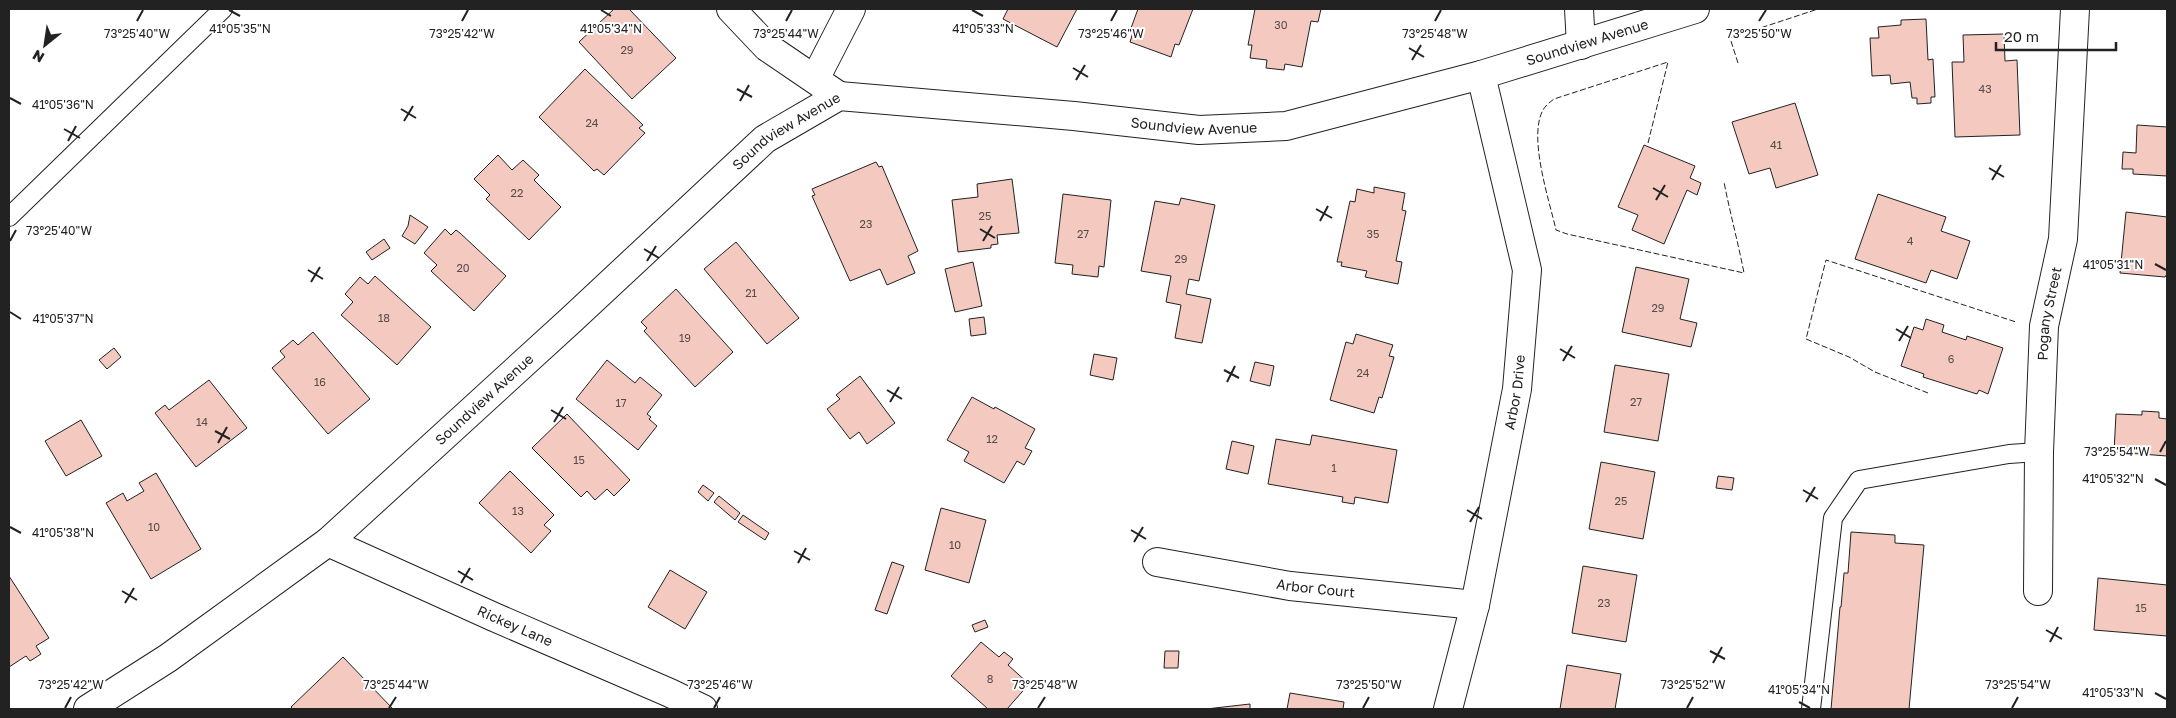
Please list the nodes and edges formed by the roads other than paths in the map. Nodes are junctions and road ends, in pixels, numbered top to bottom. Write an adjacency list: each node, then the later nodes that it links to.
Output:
1 (223, 9): 11 (lane)
2 (731, 9): 9 (street)
3 (851, 9): 9 (street)
4 (1579, 9): 7 (street)
5 (1695, 9): 7 (street, Soundview Avenue)
6 (2075, 9): 12 (street, Pogany Street)
7 (1581, 45): 8 (street, Soundview Avenue)
8 (1481, 75): 10 (street, Soundview Avenue); 16 (street, Arbor Drive)
9 (815, 79): 10 (street)
10 (840, 96): 13 (street, Soundview Avenue)
11 (9, 217)
12 (2039, 452): 15 (street, Pogany Street); 20 (lane)
13 (328, 542): 17 (street, Soundview Avenue); 18 (street, Rickey Lane)
14 (1157, 562): 16 (street, Arbor Court)
15 (2038, 590)
16 (1475, 605): 19 (street, Arbor Drive)
17 (88, 709)
18 (703, 709)
19 (1448, 709)
20 (1811, 709)

